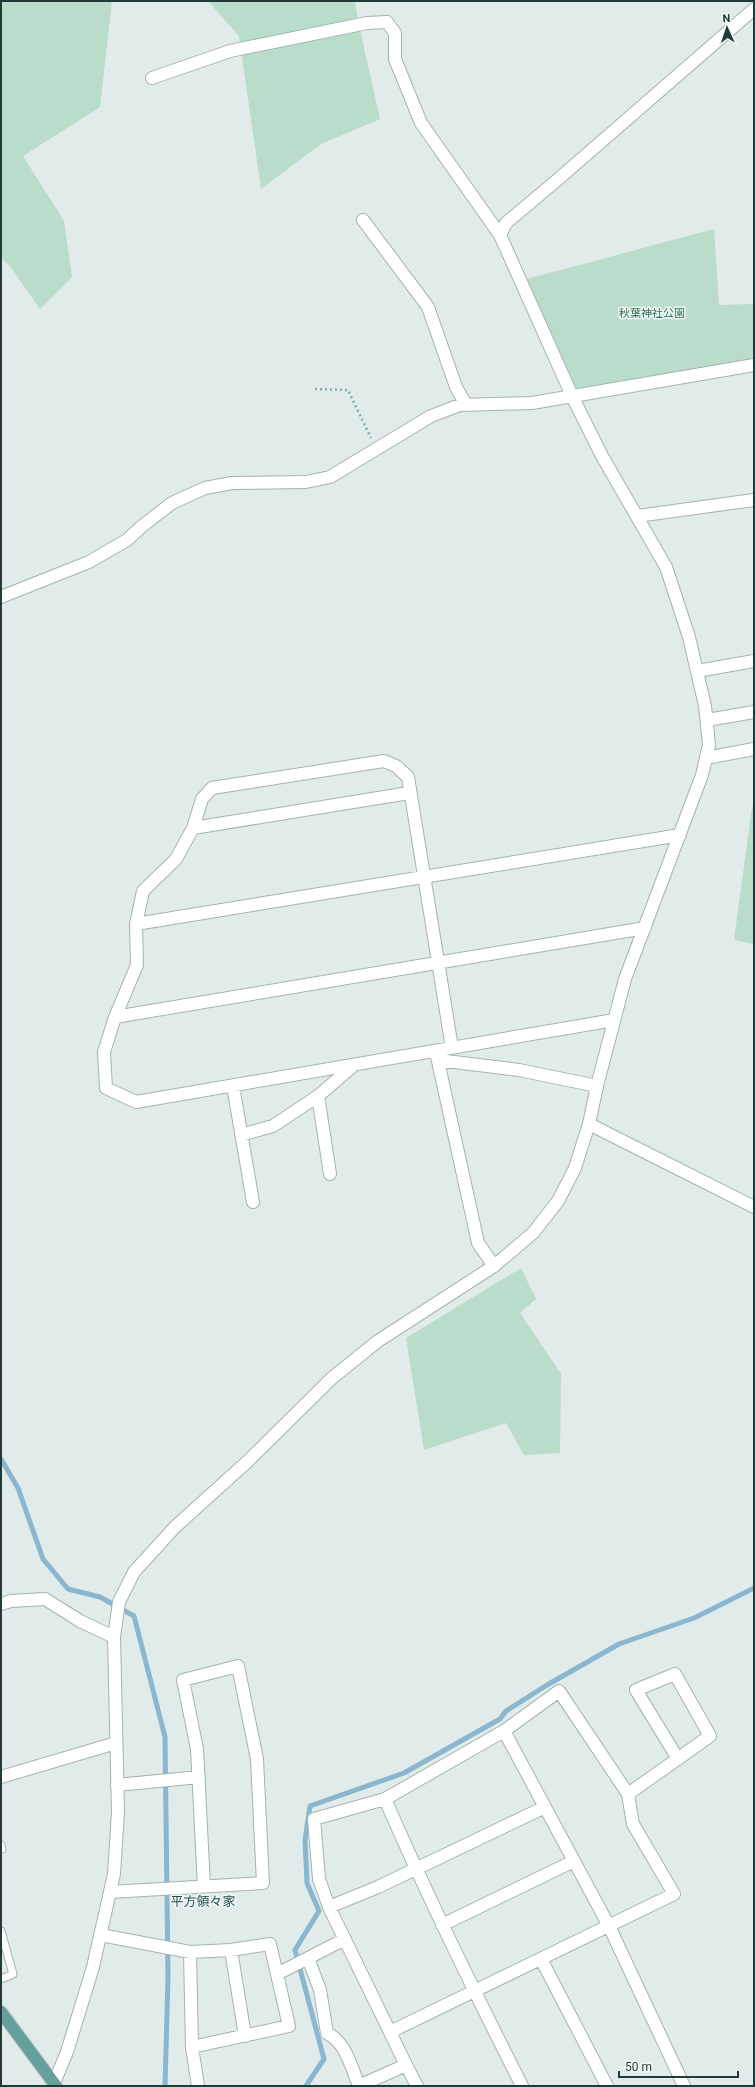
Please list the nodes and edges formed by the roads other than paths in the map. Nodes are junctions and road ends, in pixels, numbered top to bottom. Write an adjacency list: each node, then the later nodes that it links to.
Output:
1 (754, 8): 4 (street)
2 (152, 78): 4 (street)
3 (363, 220): 7 (street)
4 (500, 235): 6 (street)
5 (754, 365): 6 (street)
6 (573, 398): 7 (street); 9 (street)
7 (466, 405): 10 (street)
8 (754, 500): 9 (street)
9 (637, 516): 12 (street)
10 (1, 597)
11 (754, 661): 12 (street)
12 (697, 671): 14 (street)
13 (754, 712): 14 (street)
14 (707, 720): 16 (street)
15 (754, 749): 16 (street)
16 (706, 758): 19 (street)
17 (409, 794): 18 (street); 18 (street); 20 (street)
18 (193, 828): 21 (street)
19 (680, 835): 20 (street); 22 (street)
20 (425, 876): 21 (street); 23 (street)
21 (136, 924): 24 (street)
22 (645, 928): 23 (street); 25 (street)
23 (439, 961): 24 (street); 26 (street)
24 (115, 1017): 29 (street)
25 (614, 1020): 26 (street); 30 (street)
26 (452, 1048): 27 (street)
27 (437, 1056): 28 (street); 30 (street); 37 (street)
28 (354, 1066): 29 (street); 31 (street)
29 (233, 1086): 33 (street)
30 (597, 1086): 32 (street)
31 (318, 1096): 33 (street); 34 (street)
32 (589, 1124): 36 (street); 37 (street)
33 (241, 1135): 35 (street)
34 (330, 1174)
35 (253, 1202)
36 (754, 1207)
37 (494, 1266): 39 (street)
38 (1, 1604): 39 (street)
39 (114, 1637): 41 (street)
40 (504, 1731): 46 (street); 47 (street); 48 (street)
41 (116, 1744): 43 (street); 45 (street)
42 (678, 1758): 42 (street); 46 (street)
43 (1, 1777)
44 (199, 1777): 45 (street); 51 (street); 51 (street)
45 (117, 1785): 52 (street)
46 (628, 1794): 55 (street)
47 (384, 1799): 50 (street); 53 (street)
48 (545, 1807): 49 (street); 50 (street)
49 (574, 1861): 54 (street); 55 (street)
50 (415, 1869): 53 (street); 54 (street)
51 (204, 1886): 52 (street)
52 (110, 1892): 57 (street)
53 (329, 1907): 58 (street)
54 (442, 1925): 65 (street)
55 (609, 1926): 62 (street); 76 (street)
56 (1, 1931): 64 (lane)
57 (100, 1934): 60 (street); 71 (street)
58 (345, 1940): 61 (street); 67 (street)
59 (231, 1950): 60 (street); 63 (street); 68 (street)
60 (190, 1952): 69 (street)
61 (308, 1958): 63 (street); 70 (street)
62 (540, 1959): 65 (street); 75 (street)
63 (277, 1974): 68 (street)
64 (1, 1979)
65 (474, 1992): 67 (street); 74 (street)
66 (1, 2012): 71 (main road)
67 (390, 2032): 70 (street)
68 (245, 2036): 69 (street)
69 (192, 2047): 72 (street)
70 (406, 2065): 73 (street)
71 (55, 2085)
72 (198, 2086)
73 (417, 2086)
74 (522, 2086)
75 (607, 2086)
76 (684, 2086)

